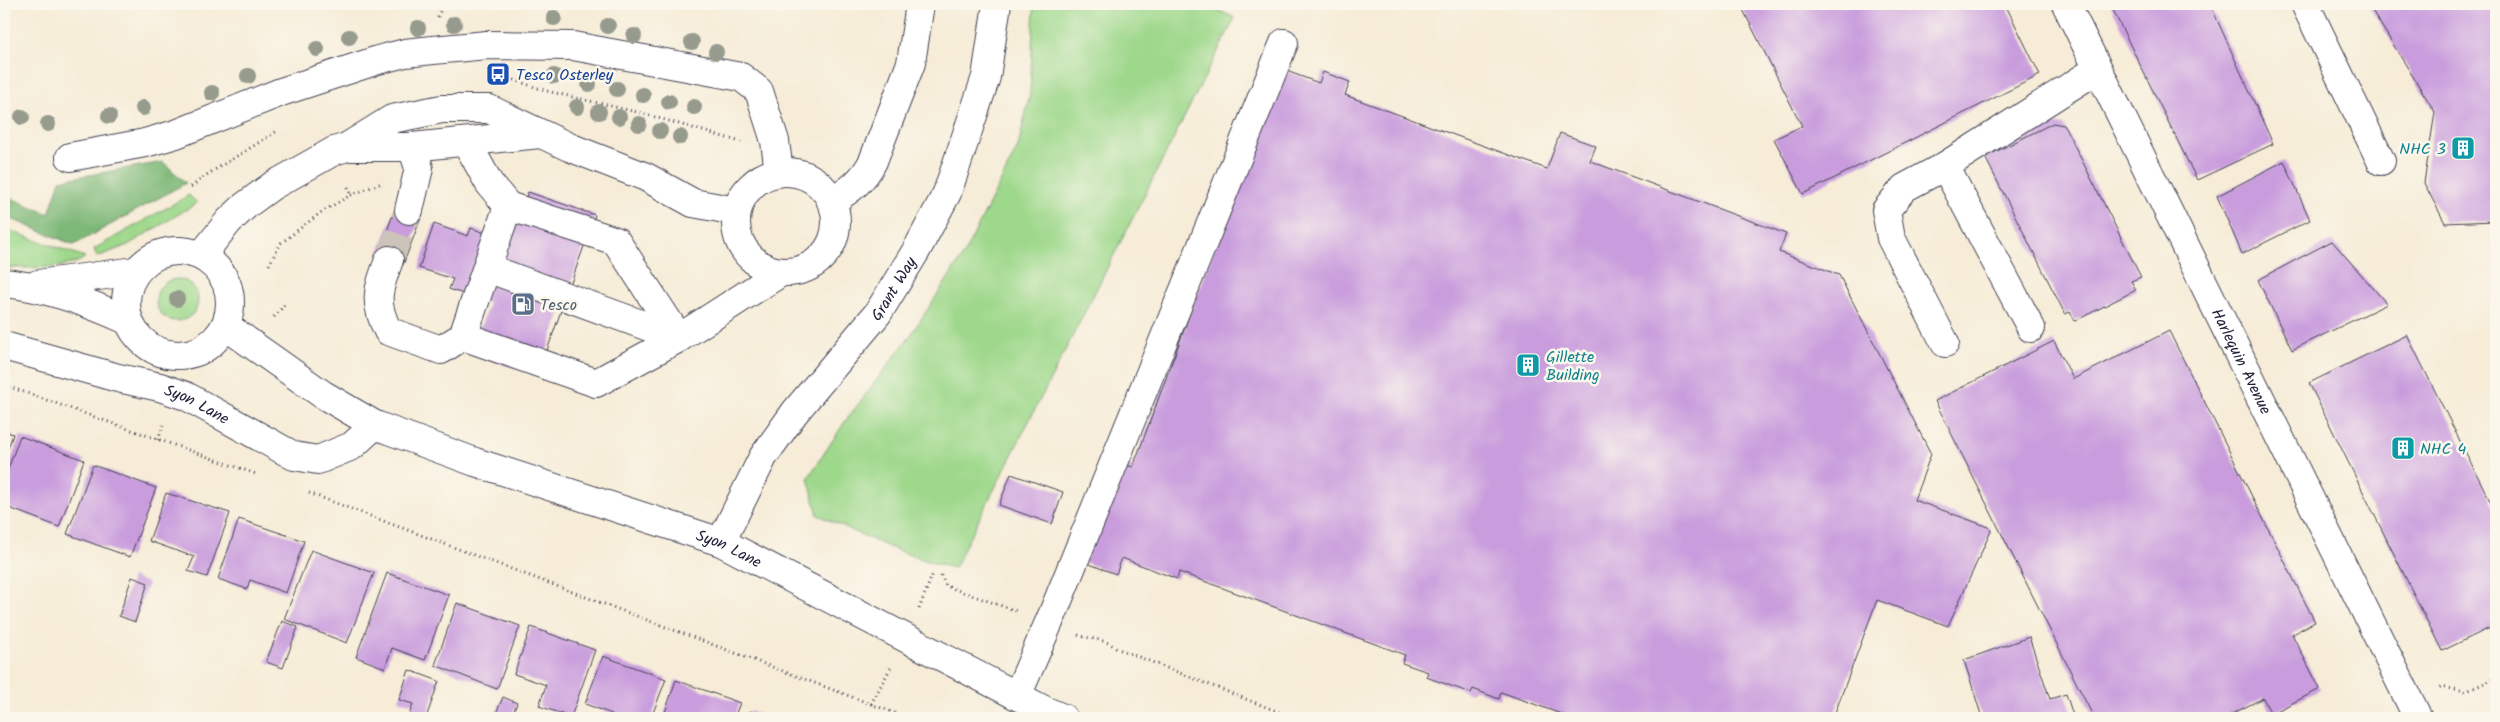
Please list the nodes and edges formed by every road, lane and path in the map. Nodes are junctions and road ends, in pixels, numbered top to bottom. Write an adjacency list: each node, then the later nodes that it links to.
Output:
1 (920, 4): 18 (street)
2 (997, 4): 42 (street, Grant Way)
3 (2066, 4): 6 (street, Harlequin Avenue)
4 (2304, 4): 12 (street)
5 (1284, 43): 51 (street)
6 (2098, 69): 13 (street); 56 (street, Harlequin Avenue)
7 (540, 134): 8 (street); 9 (street); 21 (street)
8 (467, 142): 10 (street); 19 (street)
9 (348, 147): 10 (street); 22 (street)
10 (412, 147): 15 (street)
11 (70, 157): 14 (street)
12 (2381, 161)
13 (1945, 166): 33 (street); 36 (street)
14 (779, 172): 18 (street); 21 (street)
15 (417, 176): 17 (path); 20 (street)
16 (348, 187): 17 (path)
17 (351, 195): 24 (path)
18 (831, 202): 27 (street)
19 (508, 206): 25 (street); 35 (street)
20 (409, 210)
21 (736, 211): 27 (street)
22 (201, 256): 26 (street); 32 (street)
23 (389, 260): 34 (street)
24 (268, 265)
25 (486, 268): 34 (street); 35 (street)
26 (136, 271): 28 (street); 31 (street)
27 (780, 273): 35 (street)
28 (15, 284): 31 (street)
29 (286, 303): 30 (path)
30 (274, 317)
31 (129, 321): 32 (street)
32 (226, 326): 39 (street, Syon Lane)
33 (2031, 328)
34 (463, 336): 35 (street)
35 (680, 338)
36 (1946, 343)
37 (4, 346): 39 (street, Syon Lane)
38 (4, 385): 40 (path)
39 (375, 425): 42 (street, Syon Lane)
40 (260, 476)
41 (305, 492): 52 (path)
42 (721, 542): 51 (street, Syon Lane)
43 (933, 573): 45 (path)
44 (941, 575): 46 (path)
45 (918, 612)
46 (1025, 614)
47 (1071, 632): 55 (path)
48 (894, 662): 52 (path)
49 (2496, 678): 50 (path)
50 (2434, 689)
51 (1017, 696): 54 (street, Syon Lane)
52 (871, 704): 53 (path)
53 (908, 718)
54 (1063, 718)
55 (1294, 718)
56 (2418, 718)

